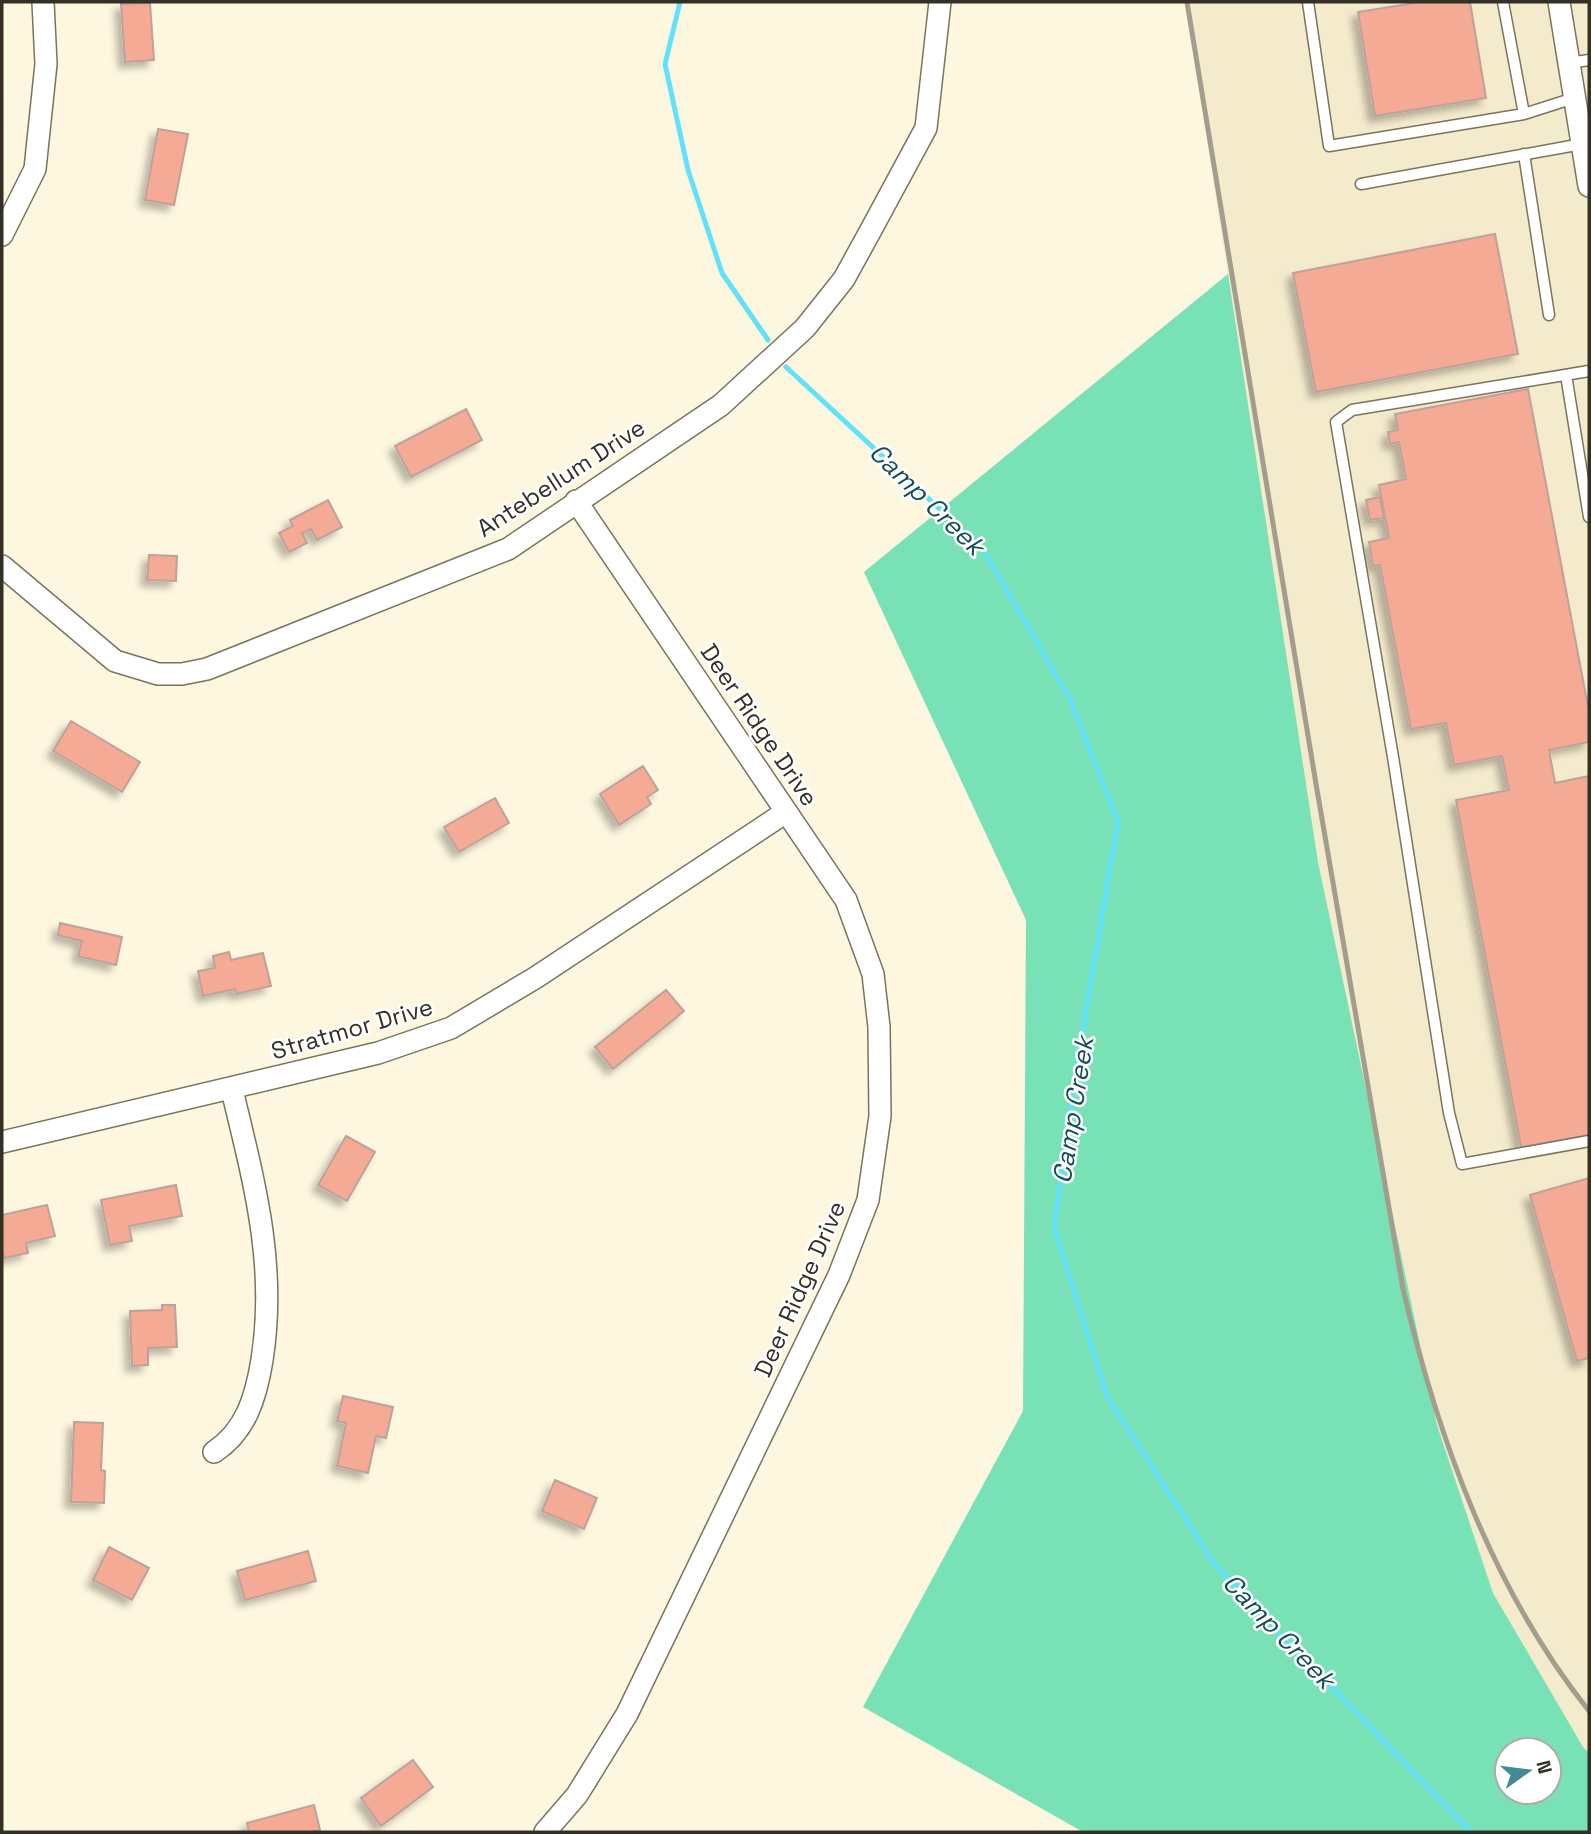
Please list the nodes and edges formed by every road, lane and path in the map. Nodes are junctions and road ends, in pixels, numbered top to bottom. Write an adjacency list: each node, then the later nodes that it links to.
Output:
1 (43, 2): 13 (street)
2 (940, 2): 17 (street, Antebellum Drive)
3 (1308, 2): 8 (lane)
4 (1503, 2): 8 (lane)
5 (1559, 2): 6 (street)
6 (1579, 62): 7 (street)
7 (1574, 98): 8 (lane); 9 (street)
8 (1524, 114)
9 (1582, 144): 10 (lane); 12 (street)
10 (1524, 154): 11 (lane); 14 (lane)
11 (1361, 184)
12 (1589, 186)
13 (2, 235)
14 (1549, 315)
15 (1589, 371): 16 (lane)
16 (1566, 374): 18 (lane); 22 (lane)
17 (576, 501): 19 (street, Antebellum Drive); 20 (street, Deer Ridge Drive)
18 (1589, 517)
19 (2, 566)
20 (786, 812): 21 (street, Stratmor Drive); 25 (street, Deer Ridge Drive)
21 (232, 1090): 23 (street, Stratmor Drive); 24 (street)
22 (1589, 1141)
23 (2, 1142)
24 (214, 1452)
25 (545, 1832)

